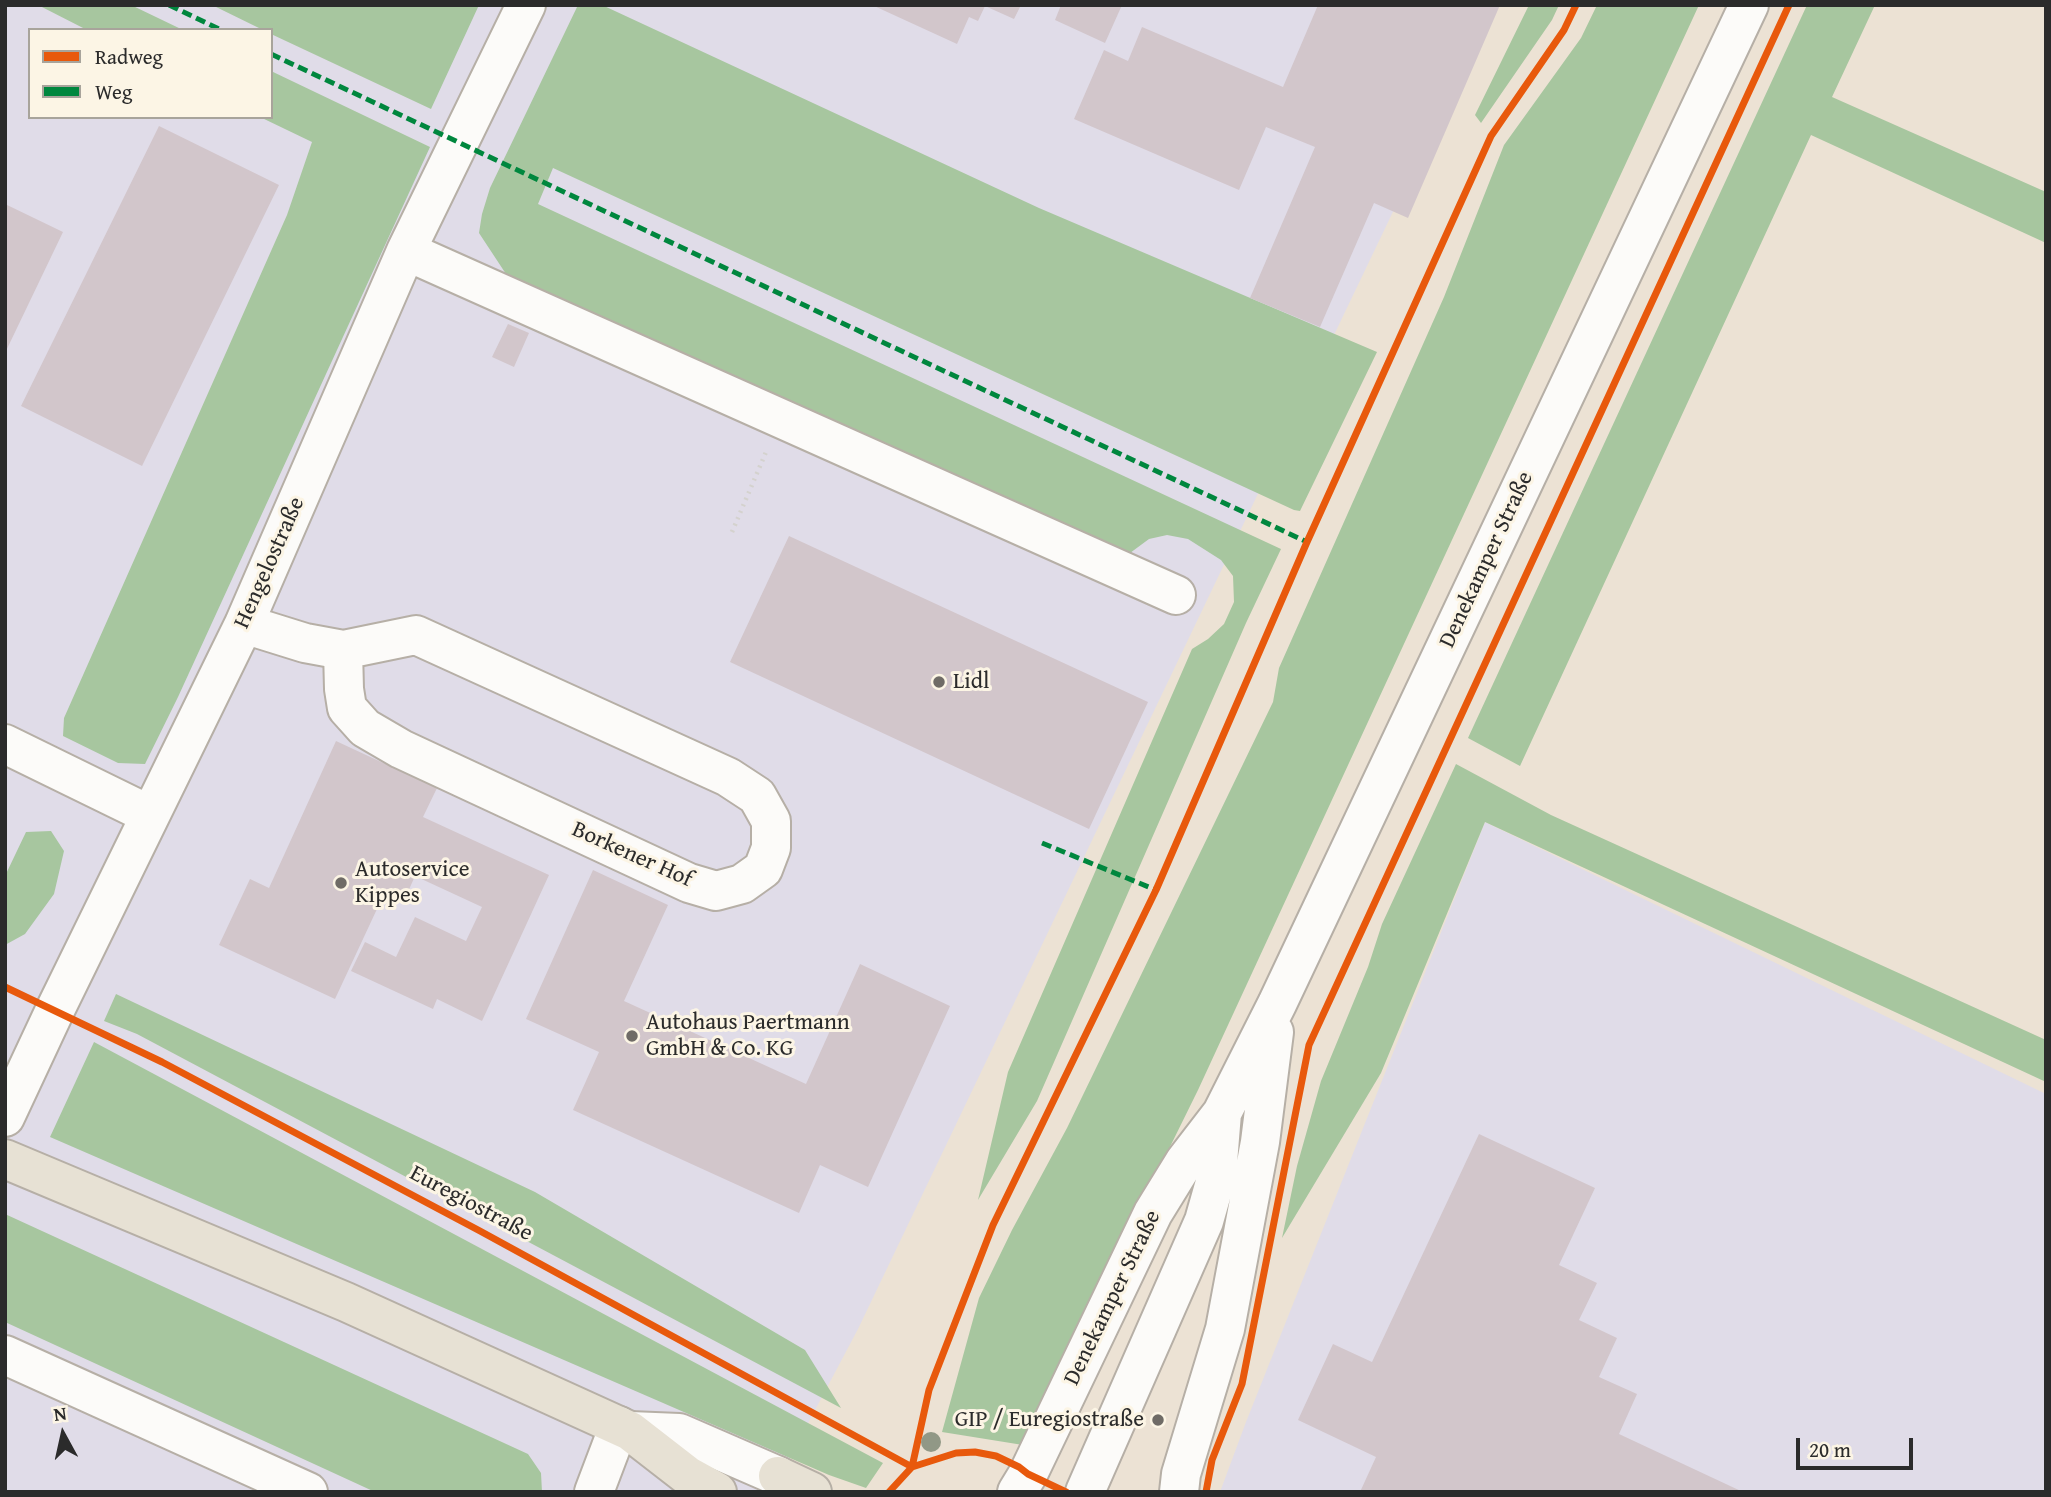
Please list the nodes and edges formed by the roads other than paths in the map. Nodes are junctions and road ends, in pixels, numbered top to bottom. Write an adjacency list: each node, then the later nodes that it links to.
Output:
1 (526, 5): 3 (street, Hengelostraße)
2 (1749, 5): 9 (street, Denekamper Straße)
3 (406, 251): 4 (street); 5 (street, Hengelostraße)
4 (1176, 595)
5 (244, 624): 6 (street, Borkener Hof); 8 (street, Hengelostraße)
6 (344, 650): 6 (street, Borkener Hof)
7 (5, 744): 8 (street)
8 (150, 816): 11 (street, Hengelostraße)
9 (1277, 1004): 10 (street, Denekamper Straße); 23 (street)
10 (1222, 1113): 21 (street, Denekamper Straße); 22 (street, Denekamper Straße)
11 (5, 1117)
12 (5, 1158): 14 (main road)
13 (5, 1355): 16 (street)
14 (624, 1428): 15 (street); 17 (street); 18 (main road); 19 (main road)
15 (778, 1476): 20 (main road)
16 (308, 1492)
17 (594, 1492)
18 (671, 1492)
19 (718, 1492)
20 (812, 1492)
21 (1017, 1492)
22 (1085, 1492)
23 (1179, 1492)

